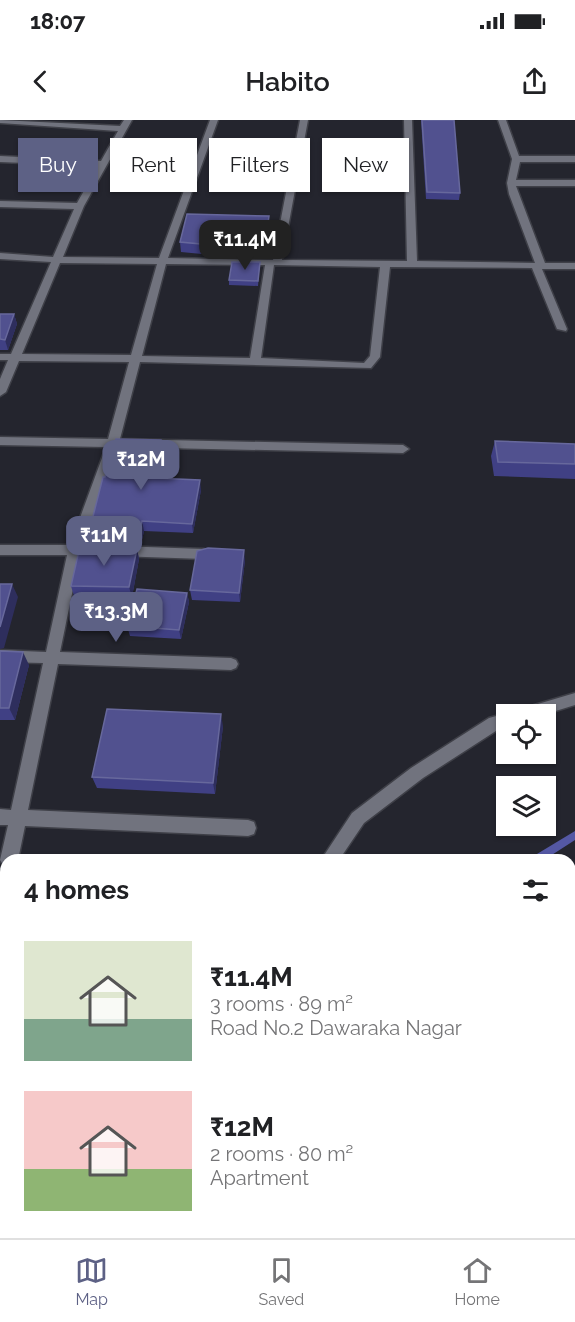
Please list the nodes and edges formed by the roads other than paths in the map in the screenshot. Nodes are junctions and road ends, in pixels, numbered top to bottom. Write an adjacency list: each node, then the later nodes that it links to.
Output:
1 (128, 120): 7 (street)
2 (214, 120): 18 (street)
3 (304, 120): 19 (street)
4 (408, 120): 21 (street)
5 (502, 120): 9 (street)
6 (0, 121): 7 (street)
7 (123, 129): 11 (street)
8 (0, 159): 11 (street)
9 (516, 159): 10 (street); 12 (street)
10 (575, 159)
11 (103, 164): 15 (street)
12 (512, 183): 13 (street); 22 (street)
13 (575, 183)
14 (0, 204): 15 (street)
15 (80, 206): 17 (street)
16 (0, 256): 17 (street)
17 (59, 260): 18 (street); 26 (street)
18 (162, 262): 19 (street); 27 (street)
19 (274, 263): 20 (street); 28 (street)
20 (385, 264): 21 (street); 28 (street)
21 (412, 265): 22 (street)
22 (539, 266): 23 (street); 24 (street)
23 (575, 266)
24 (562, 329)
25 (0, 357): 26 (street)
26 (15, 357): 27 (street); 29 (street)
27 (134, 358): 28 (street); 31 (street)
28 (255, 362)
29 (0, 392)
30 (0, 441): 31 (street)
31 (113, 443): 32 (street); 33 (street)
32 (403, 449)
33 (75, 549): 34 (street); 35 (street); 37 (street)
34 (0, 550)
35 (204, 554)
36 (0, 656): 37 (street)
37 (52, 657): 38 (street); 43 (street)
38 (231, 664)
39 (575, 699): 40 (street)
40 (556, 705)
41 (496, 723): 46 (street)
42 (0, 817): 43 (street)
43 (18, 818): 44 (street); 45 (street)
44 (248, 828)
45 (10, 854)
46 (333, 854)

